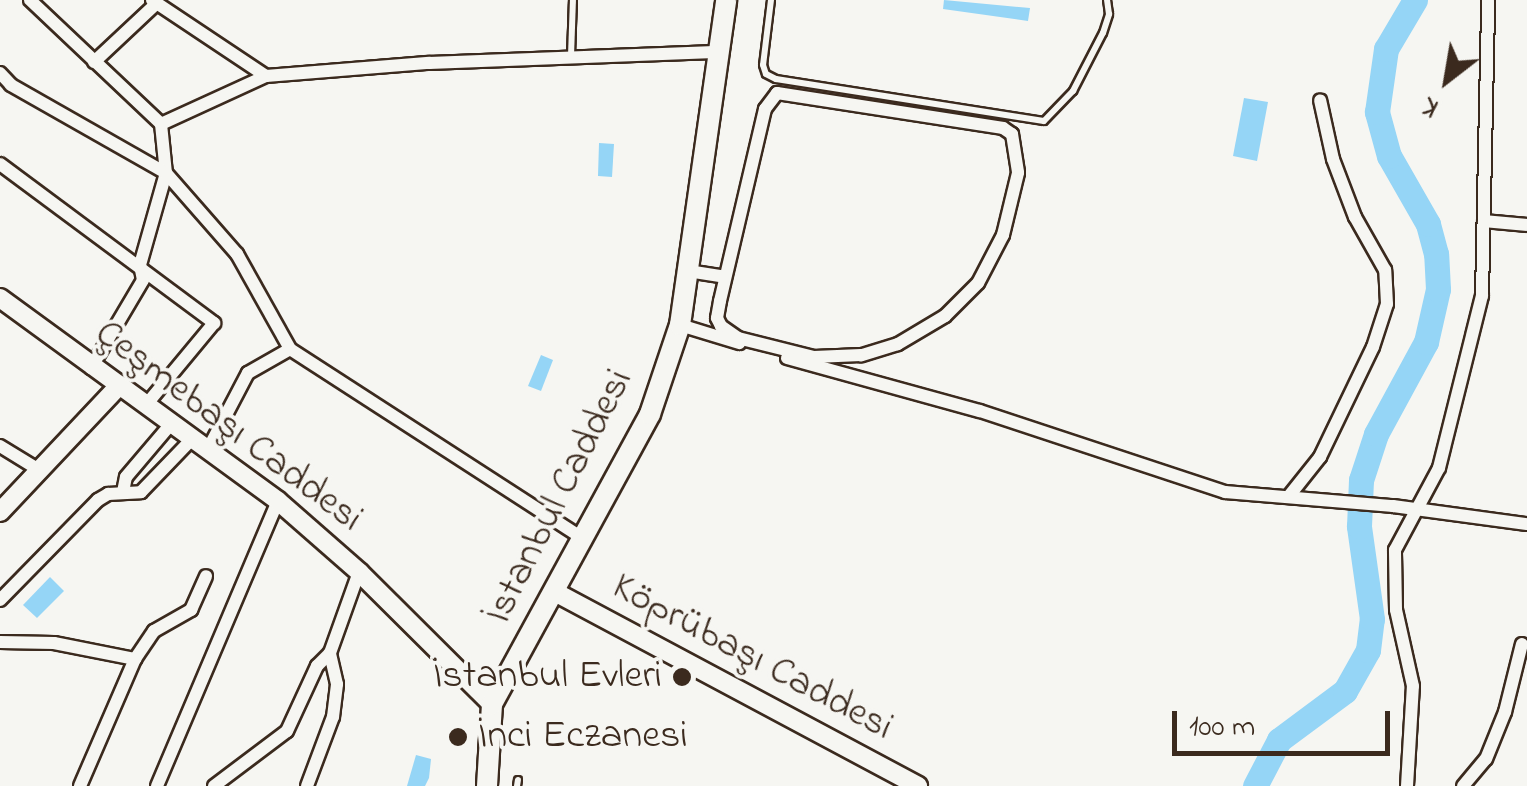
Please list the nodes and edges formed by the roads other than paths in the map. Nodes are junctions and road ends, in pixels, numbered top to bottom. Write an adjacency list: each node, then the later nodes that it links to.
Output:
1 (30, 0): 10 (street)
2 (573, 0): 9 (lane)
3 (726, 0): 8 (main road, İstanbul Caddesi)
4 (771, 0): 5 (lane)
5 (1107, 0)
6 (1488, 0): 17 (street)
7 (155, 2): 10 (street); 12 (street)
8 (720, 52): 9 (street); 20 (main road, İstanbul Caddesi)
9 (571, 58): 12 (street)
10 (94, 62): 14 (street)
11 (0, 73): 16 (street)
12 (266, 76): 14 (street)
13 (1320, 100): 34 (street)
14 (161, 124): 16 (street)
15 (0, 164): 19 (street)
16 (166, 173): 19 (street); 24 (street)
17 (1484, 221): 18 (street); 36 (street)
18 (1527, 226)
19 (140, 266): 25 (street); 27 (street)
20 (688, 270): 21 (street); 23 (main road, İstanbul Caddesi)
21 (725, 277): 21 (street)
22 (0, 298): 25 (main road, Çeşmebaşı Caddesi)
23 (680, 325): 34 (street); 39 (main road, İstanbul Caddesi)
24 (290, 349): 31 (street); 39 (street)
25 (91, 368): 26 (main road, Çeşmebaşı Caddesi)
26 (117, 388): 27 (main road, Çeşmebaşı Caddesi); 32 (main road)
27 (146, 406): 28 (main road, Çeşmebaşı Caddesi)
28 (170, 424): 29 (main road, Çeşmebaşı Caddesi); 33 (street)
29 (191, 440): 31 (main road, Çeşmebaşı Caddesi); 33 (street)
30 (0, 446): 32 (street)
31 (207, 452): 35 (main road, Çeşmebaşı Caddesi)
32 (40, 472): 37 (main road)
33 (123, 492): 43 (street)
34 (1289, 496): 36 (street)
35 (278, 501): 40 (main road, Çeşmebaşı Caddesi); 50 (street)
36 (1418, 511): 38 (street); 55 (street)
37 (0, 512)
38 (1527, 524)
39 (582, 538): 42 (main road, İstanbul Caddesi)
40 (358, 572): 46 (street); 48 (main road, Çeşmebaşı Caddesi)
41 (206, 576): 47 (street)
42 (552, 591): 48 (main road, İstanbul Caddesi); 54 (main road, Köprübaşı Caddesi)
43 (0, 600)
44 (0, 642): 47 (street)
45 (1522, 644): 56 (street)
46 (330, 653): 51 (street); 52 (street)
47 (135, 660): 49 (street)
48 (492, 704): 53 (main road, İstanbul Caddesi)
49 (80, 786)
50 (158, 786)
51 (214, 786)
52 (307, 786)
53 (487, 786)
54 (918, 786)
55 (1407, 786)
56 (1463, 786)

